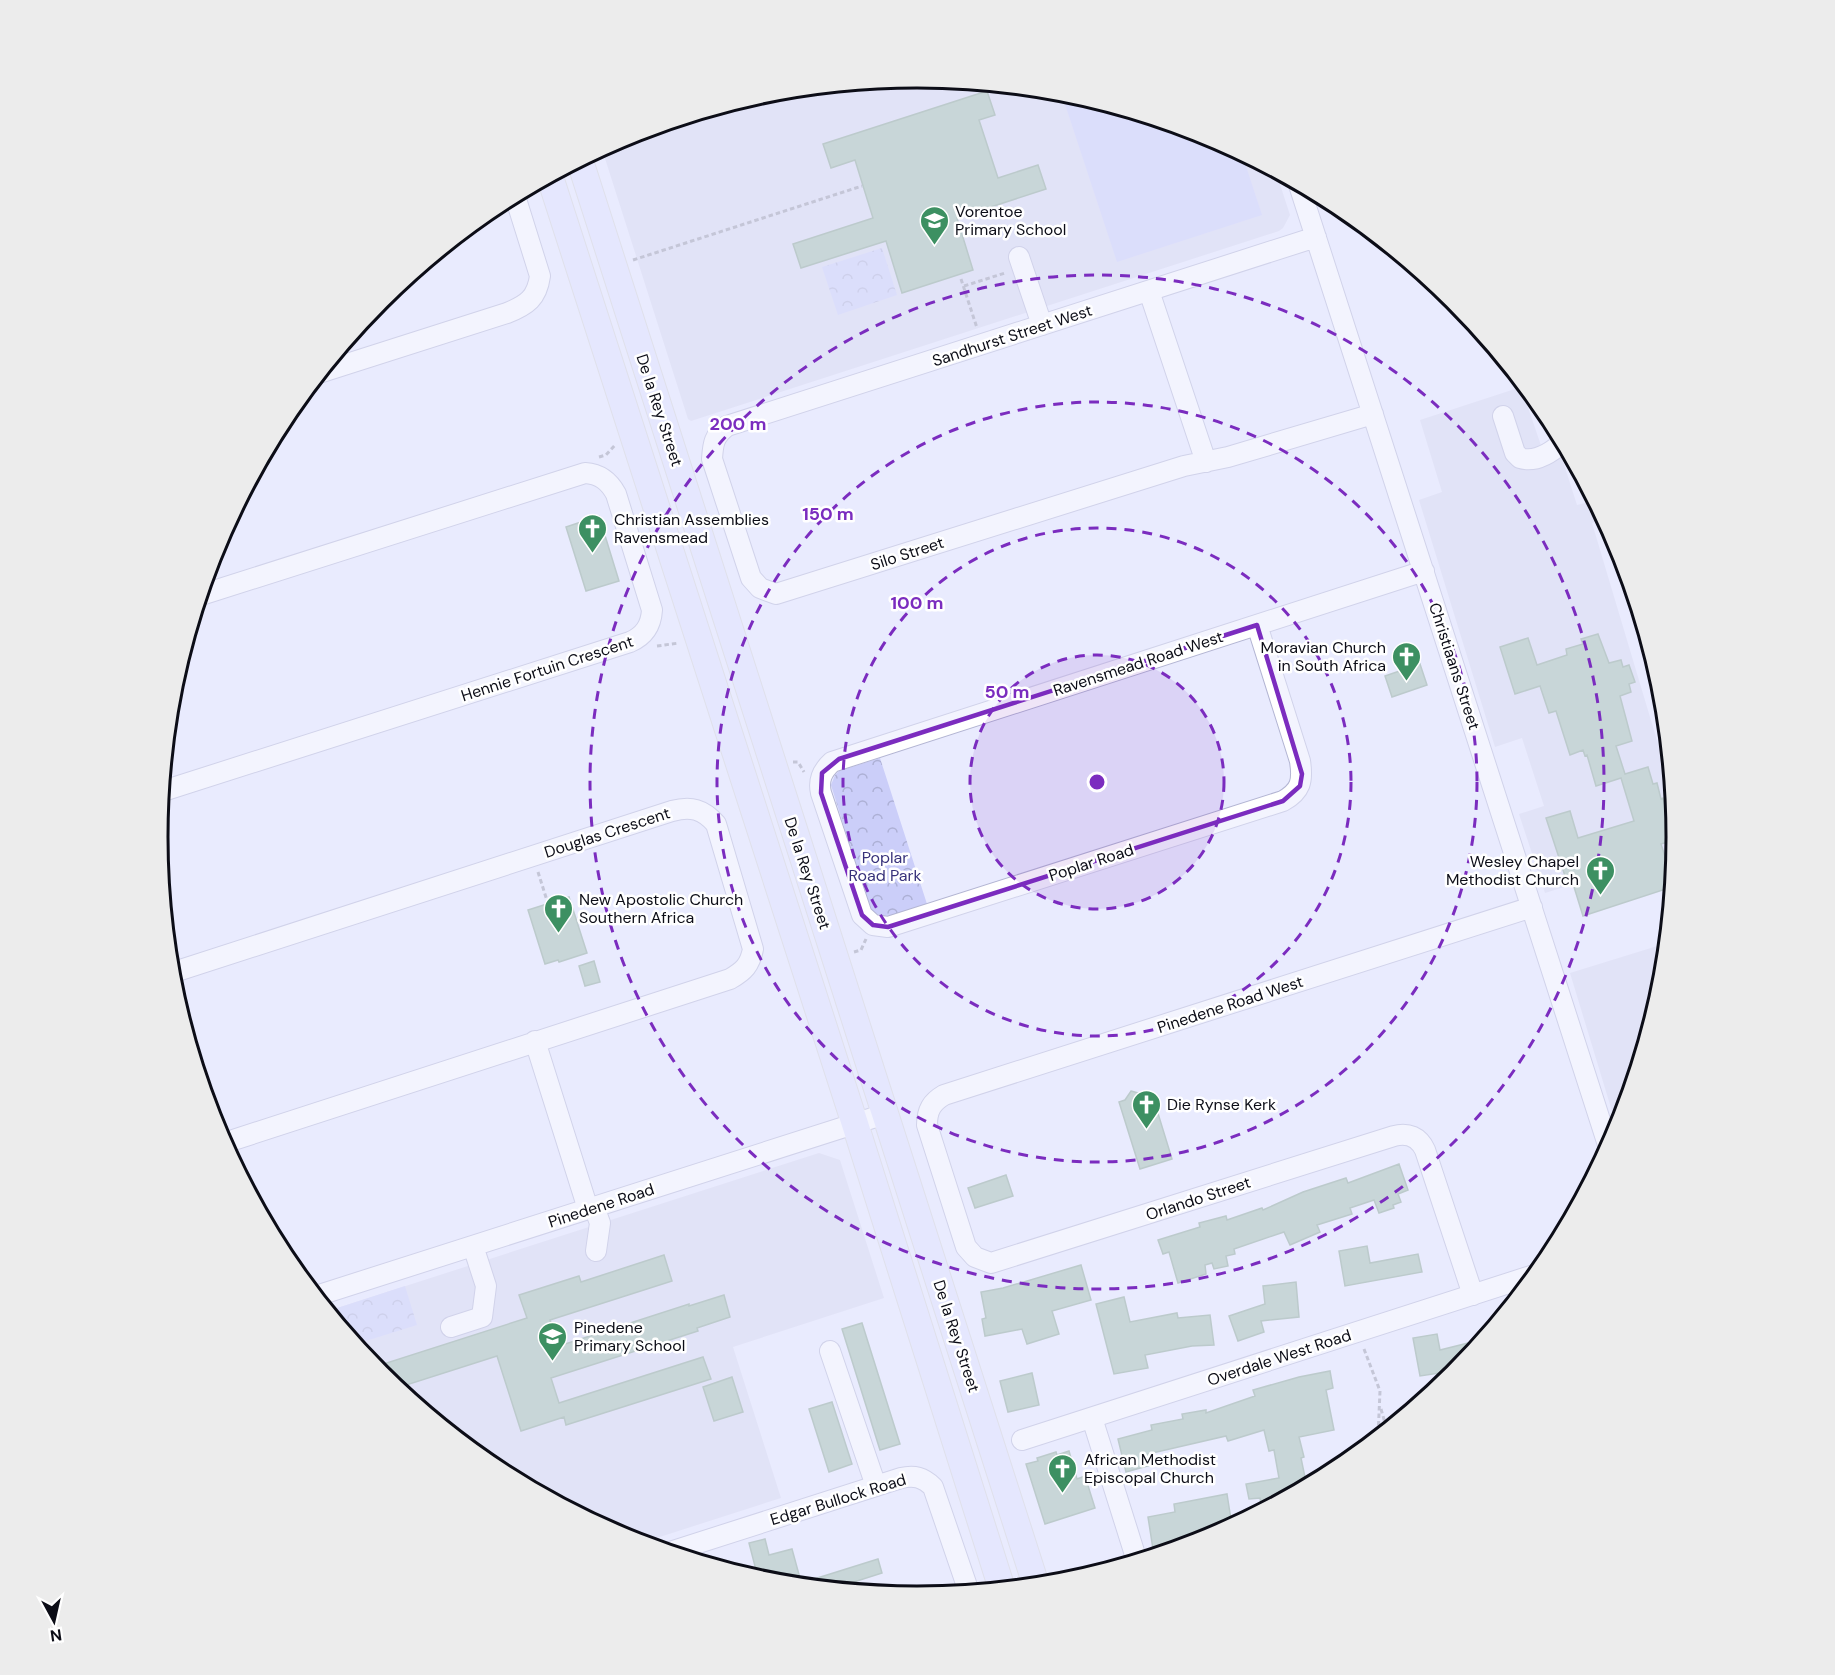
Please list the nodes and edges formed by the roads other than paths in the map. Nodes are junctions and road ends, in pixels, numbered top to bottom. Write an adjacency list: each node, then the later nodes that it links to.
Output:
1 (582, 168): 24 (main road, De la Rey Street)
2 (552, 184): 25 (main road, De la Rey Street)
3 (1307, 198): 5 (street, Christiaans Street)
4 (518, 205): 9 (street)
5 (1316, 237): 7 (street, Sandhurst Street West); 10 (street, Christiaans Street)
6 (1021, 262): 8 (street)
7 (1149, 291): 8 (street, Sandhurst Street West); 14 (street)
8 (1042, 325): 12 (street, Sandhurst Street West)
9 (334, 368)
10 (1373, 414): 14 (street, Silo Street); 15 (street, Christiaans Street)
11 (1503, 416): 13 (street)
12 (713, 441): 14 (street, Silo Street)
13 (1556, 448)
14 (1206, 462)
15 (1424, 571): 17 (street, Ravensmead Road West); 20 (street, Christiaans Street)
16 (210, 592): 19 (street, Hennie Fortuin Crescent)
17 (1257, 625): 18 (street, Ravensmead Road West); 18 (street, Poplar Road)
18 (822, 773)
19 (170, 789)
20 (1532, 907): 23 (street, Pinedene Road West); 26 (street, Christiaans Street)
21 (181, 970): 22 (street, Douglas Crescent)
22 (535, 1041): 27 (street, Douglas Crescent); 28 (street)
23 (931, 1106): 33 (street, Orlando Street)
24 (885, 1114): 25 (street, Pinedene Road); 41 (main road, De la Rey Street)
25 (855, 1124): 28 (street, Pinedene Road); 42 (main road, De la Rey Street)
26 (1605, 1134)
27 (233, 1140)
28 (591, 1208): 29 (street, Pinedene Road); 30 (street)
29 (472, 1246): 32 (street, Pinedene Road); 34 (street)
30 (596, 1251)
31 (1522, 1279): 33 (street, Overdale West Road)
32 (323, 1294)
33 (1473, 1295): 36 (street, Overdale West Road)
34 (451, 1327)
35 (830, 1351): 38 (street)
36 (1092, 1418): 37 (street, Overdale West Road); 40 (street)
37 (1022, 1440)
38 (876, 1486): 39 (street, Edgar Bullock Road); 43 (street, Edgar Bullock Road)
39 (681, 1548)
40 (1135, 1554)
41 (1033, 1577)
42 (1000, 1582)
43 (967, 1585)

